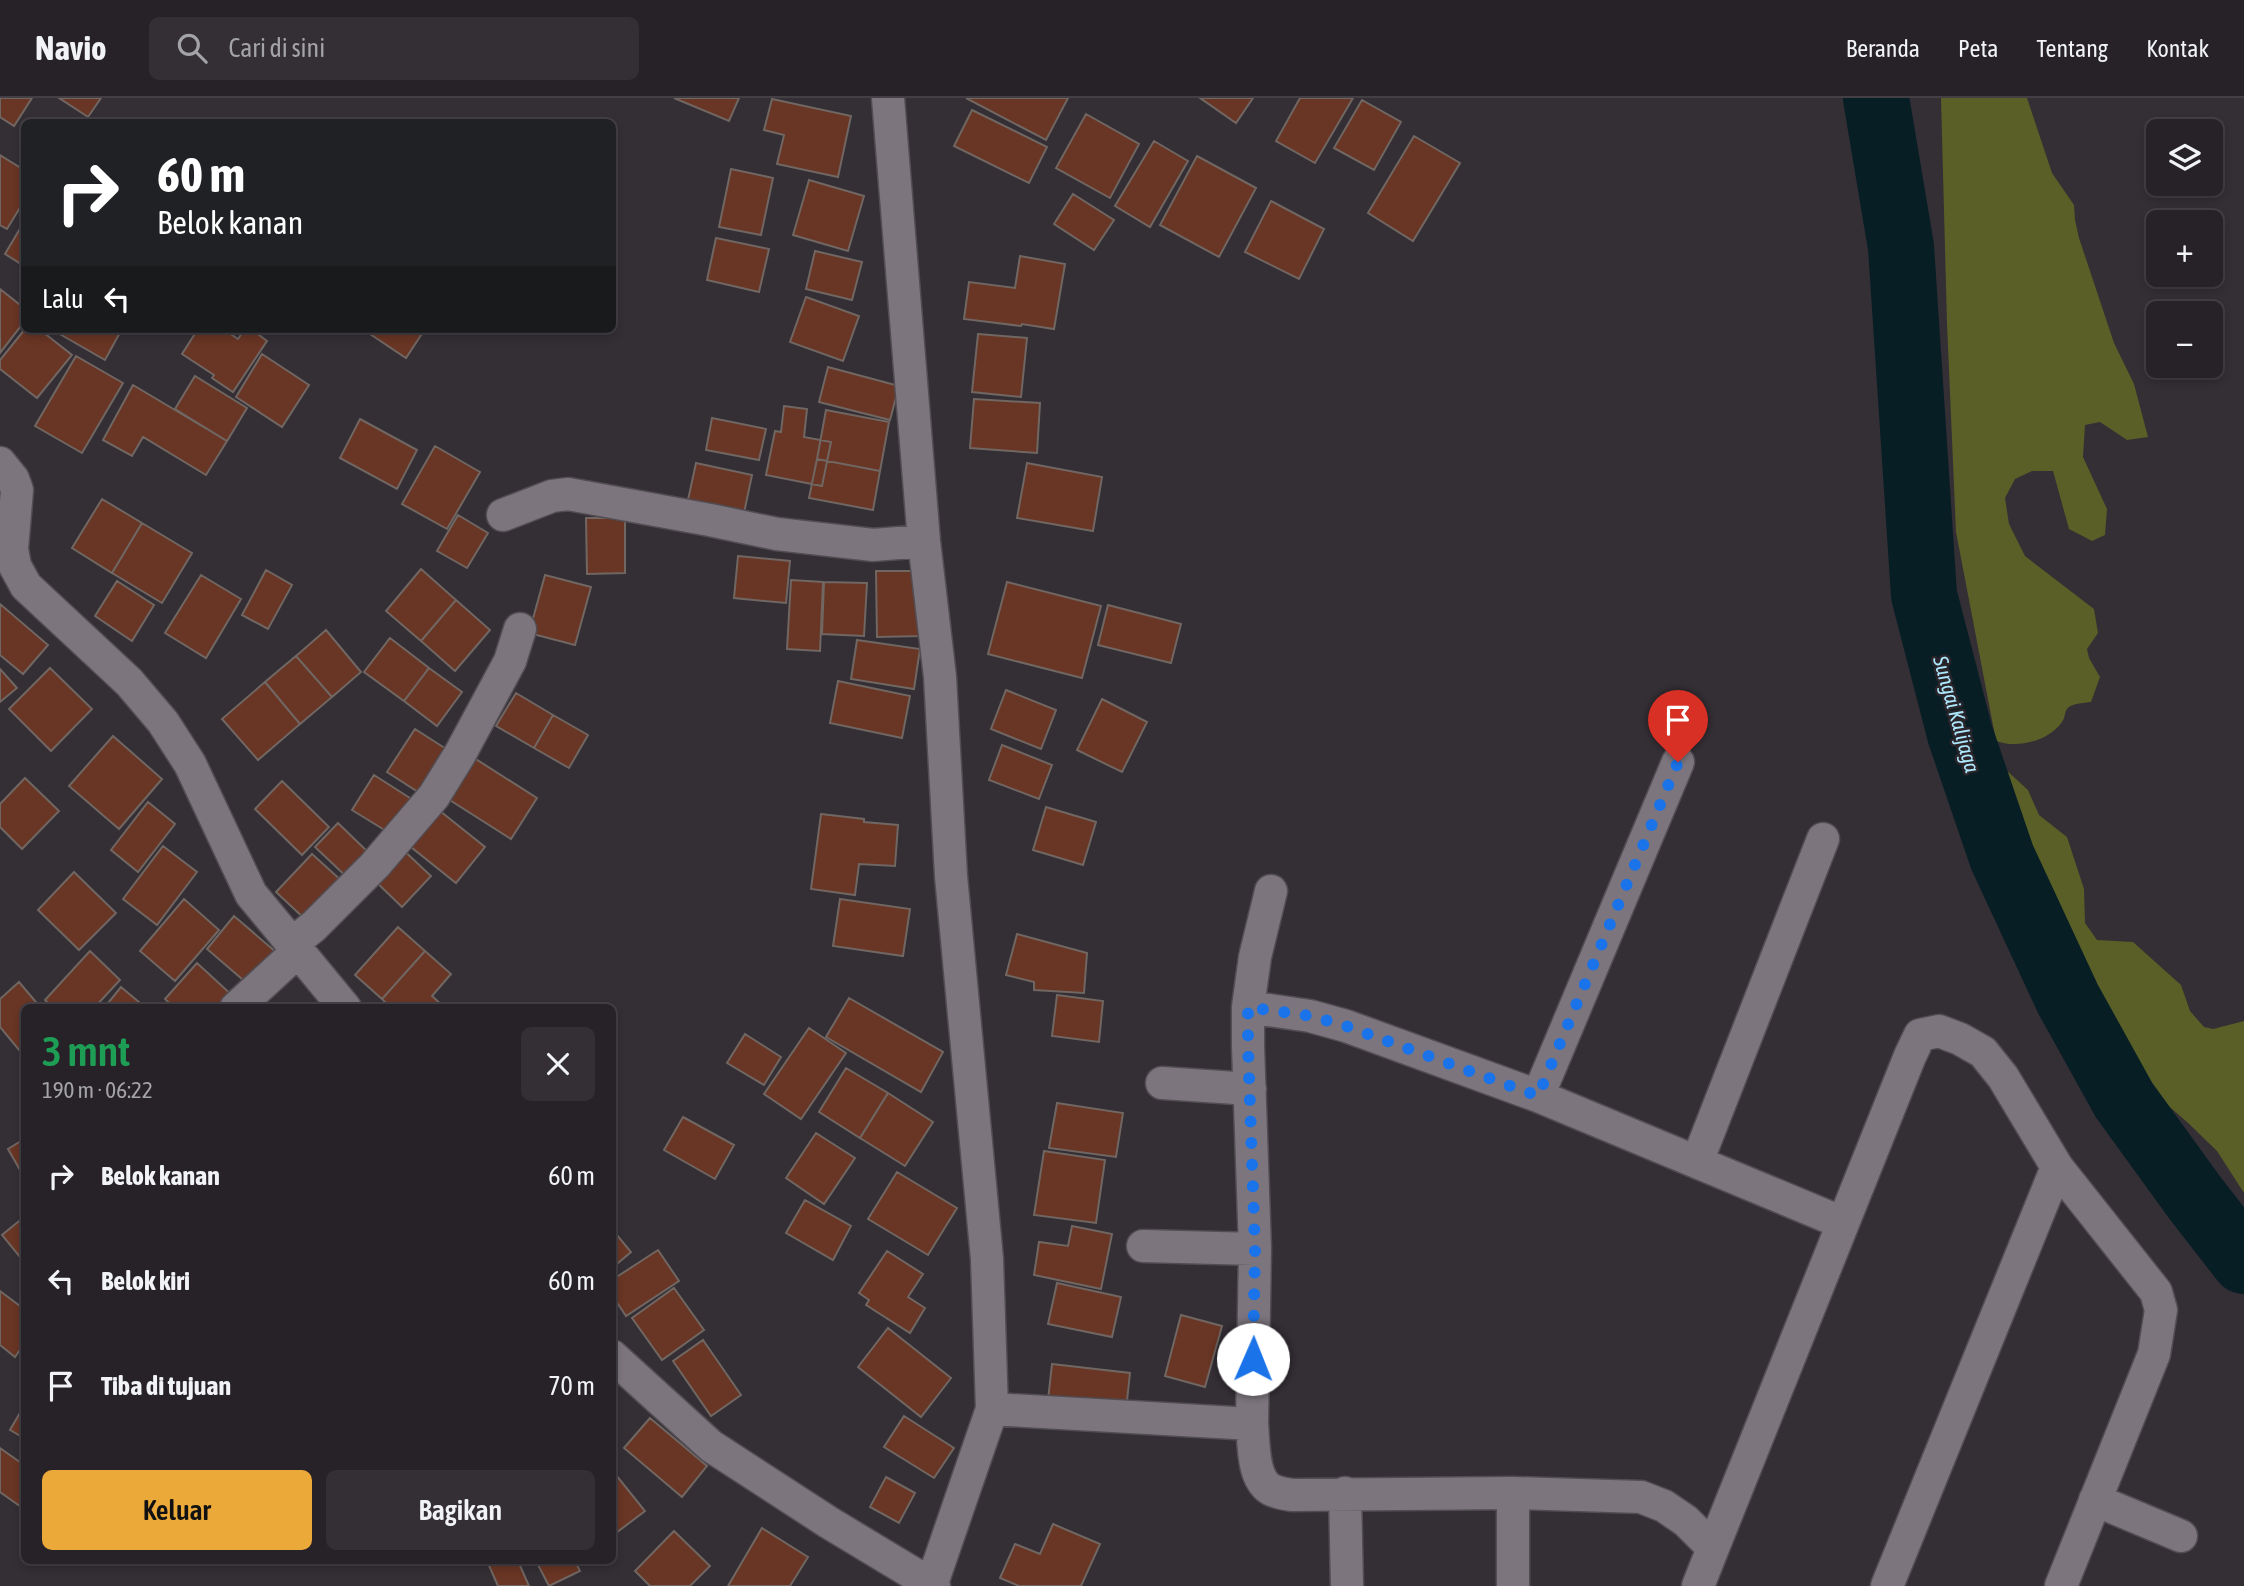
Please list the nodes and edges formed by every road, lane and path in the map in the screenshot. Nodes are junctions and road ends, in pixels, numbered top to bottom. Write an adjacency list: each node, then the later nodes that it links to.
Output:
1 (888, 98): 4 (street)
2 (0, 463): 9 (street)
3 (503, 516): 4 (street)
4 (924, 541): 22 (street)
5 (520, 629): 9 (street)
6 (1678, 762): 15 (street)
7 (1823, 839): 16 (street)
8 (1271, 891): 12 (street)
9 (295, 948): 10 (street); 11 (street)
10 (240, 1004)
11 (342, 1004)
12 (1248, 1007): 14 (street); 15 (street)
13 (1162, 1083): 14 (street)
14 (1250, 1090): 20 (street)
15 (1538, 1096): 16 (street)
16 (1697, 1162): 18 (street)
17 (2057, 1167): 18 (street); 26 (street); 33 (street)
18 (1843, 1223): 28 (street)
19 (1143, 1246): 20 (street)
20 (1255, 1249): 23 (street)
21 (616, 1360): 29 (street)
22 (992, 1409): 23 (street); 29 (street)
23 (1252, 1424): 24 (street)
24 (1345, 1493): 25 (street); 30 (street)
25 (1513, 1493): 28 (street); 31 (street)
26 (2095, 1500): 27 (street); 34 (street)
27 (2181, 1536)
28 (1713, 1548): 32 (street)
29 (932, 1586)
30 (1347, 1586)
31 (1513, 1586)
32 (1698, 1586)
33 (1887, 1586)
34 (2061, 1586)

